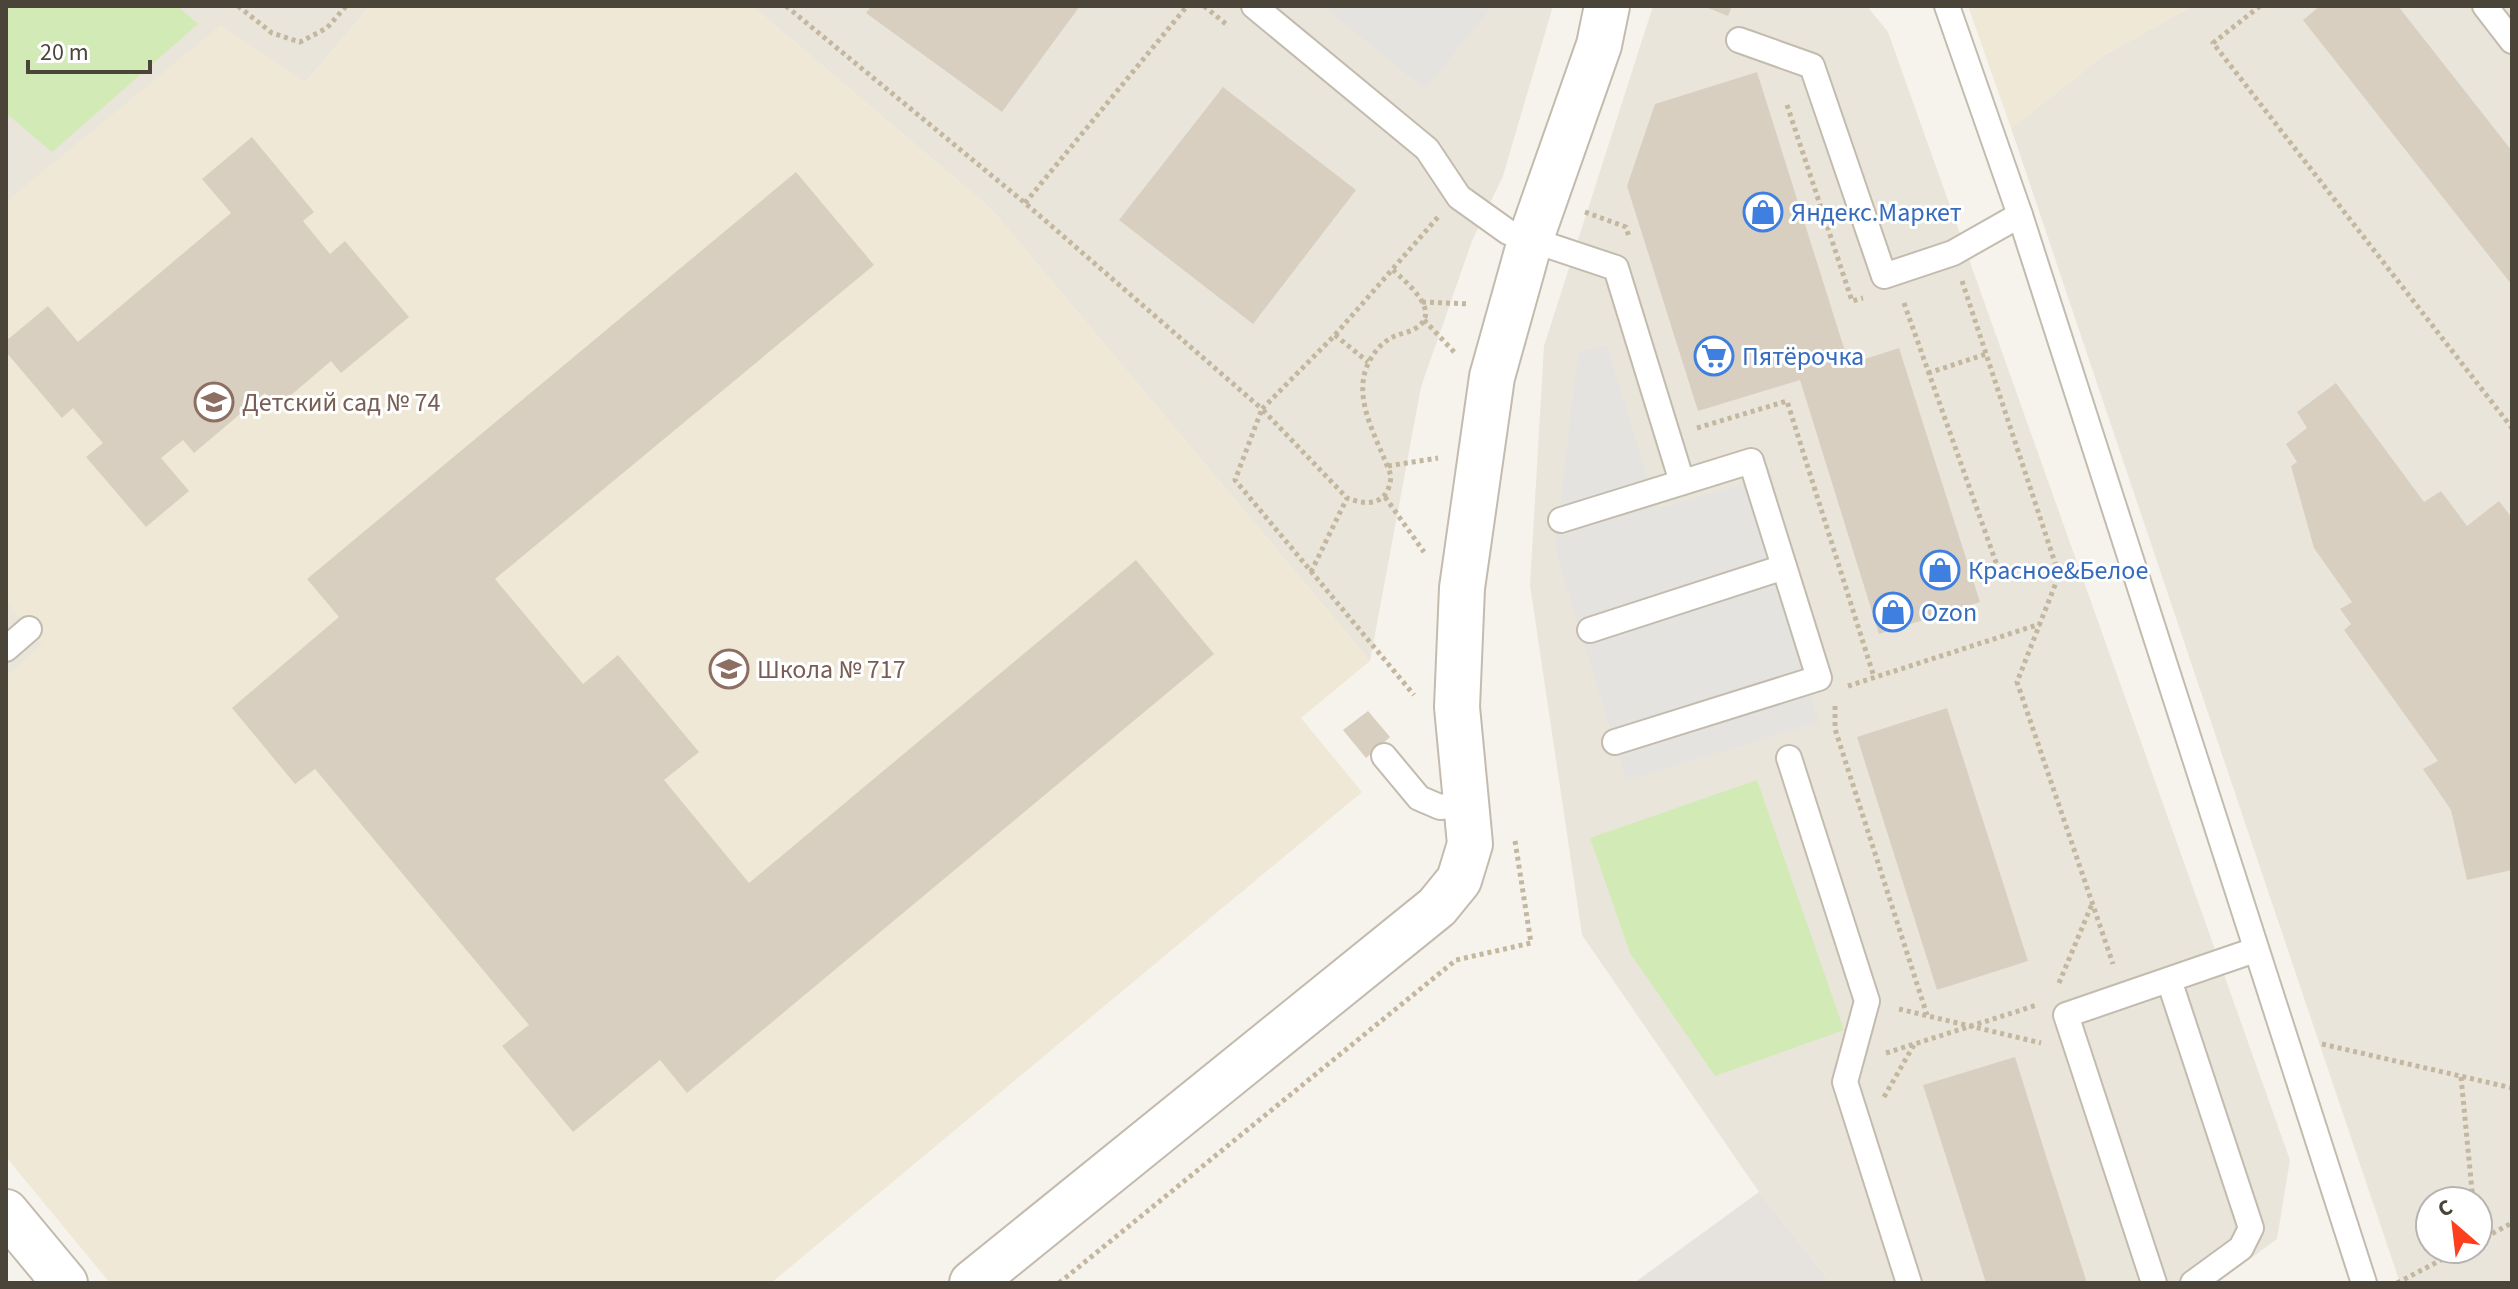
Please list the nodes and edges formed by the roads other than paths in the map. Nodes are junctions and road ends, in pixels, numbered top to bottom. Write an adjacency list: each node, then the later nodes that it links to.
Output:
1 (1254, 6): 8 (lane)
2 (1607, 6): 8 (street)
3 (1947, 6): 7 (lane)
4 (2485, 6): 6 (lane)
5 (1739, 40): 7 (lane)
6 (2512, 41)
7 (2020, 215): 19 (lane)
8 (1530, 241): 9 (lane); 18 (street)
9 (1682, 482): 10 (lane); 11 (lane)
10 (1561, 520)
11 (1784, 567): 13 (lane); 15 (lane)
12 (29, 629): 14 (lane)
13 (1590, 630)
14 (6, 649)
15 (1615, 742)
16 (1384, 756): 18 (lane)
17 (1789, 758): 24 (lane)
18 (1466, 804): 23 (street)
19 (2255, 950): 20 (lane); 27 (lane)
20 (2169, 980): 25 (lane); 26 (lane)
21 (6, 1212): 22 (street)
22 (65, 1283)
23 (972, 1283)
24 (1909, 1283)
25 (2154, 1283)
26 (2193, 1283)
27 (2364, 1283)

